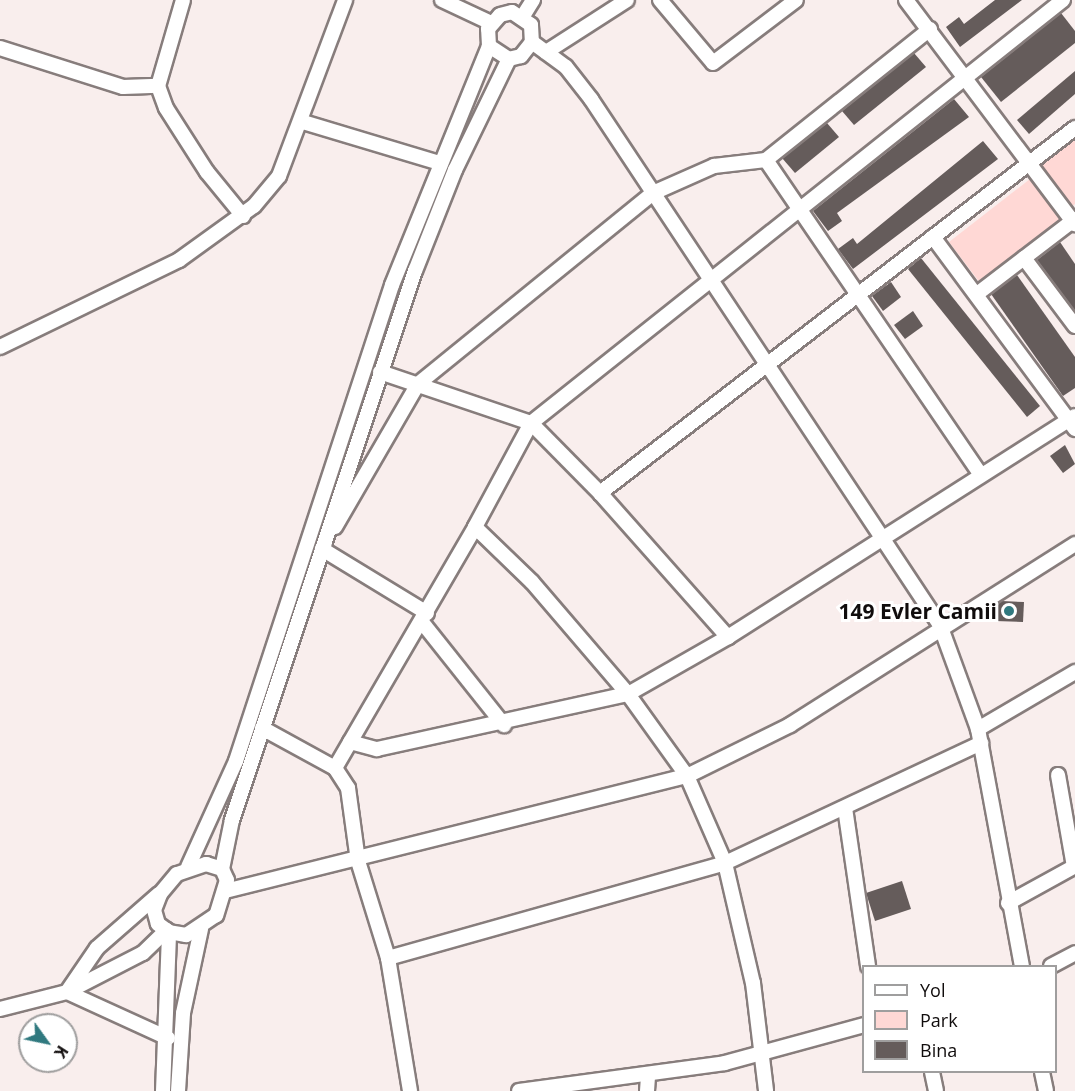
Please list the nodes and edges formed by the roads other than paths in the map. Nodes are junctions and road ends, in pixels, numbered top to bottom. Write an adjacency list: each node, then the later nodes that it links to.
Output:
1 (183, 0): 19 (street)
2 (345, 0): 20 (street)
3 (442, 0): 11 (street)
4 (533, 0): 10 (street)
5 (627, 0): 16 (street)
6 (660, 0): 7 (street)
7 (795, 0)
8 (906, 0): 12 (street)
9 (1063, 0): 18 (street)
10 (523, 16): 11 (street); 13 (street)
11 (491, 23): 14 (street)
12 (930, 29): 18 (street); 22 (street)
13 (532, 42): 16 (street); 17 (street)
14 (489, 46): 17 (street); 23 (street)
15 (0, 48): 19 (street)
16 (546, 52): 25 (street)
17 (509, 59): 37 (street)
18 (963, 78): 24 (street); 26 (street)
19 (158, 86): 27 (street)
20 (303, 122): 23 (street); 27 (street)
21 (1075, 128): 24 (street)
22 (766, 160): 25 (street); 26 (street)
23 (440, 163): 63 (street)
24 (1031, 163): 28 (street); 29 (street)
25 (653, 193): 31 (street); 38 (street)
26 (801, 208): 31 (street); 32 (street)
27 (243, 216): 35 (street)
28 (1074, 221): 30 (street)
29 (933, 237): 32 (street); 33 (street)
30 (1024, 258): 33 (street); 34 (street)
31 (713, 277): 36 (street); 40 (street)
32 (861, 293): 36 (street); 41 (street)
33 (977, 294): 39 (street)
34 (1075, 326)
35 (0, 347)
36 (771, 366): 42 (street); 44 (street)
37 (380, 372): 38 (street); 46 (street)
38 (418, 384): 40 (street); 46 (street)
39 (1073, 422): 41 (street)
40 (531, 423): 42 (street); 43 (street)
41 (980, 474): 44 (street)
42 (600, 493): 49 (street)
43 (475, 527): 47 (street); 51 (street)
44 (883, 538): 48 (street); 49 (street)
45 (1075, 544): 48 (street)
46 (322, 549): 47 (street); 53 (street)
47 (424, 617): 52 (street); 55 (street)
48 (940, 625): 54 (street); 59 (street)
49 (728, 637): 51 (street)
50 (1075, 672): 54 (street)
51 (628, 694): 52 (street); 59 (street)
52 (504, 725): 55 (street)
53 (262, 728): 57 (street); 65 (street)
54 (978, 729): 56 (street)
55 (350, 742): 57 (street)
56 (981, 743): 60 (street); 68 (street)
57 (335, 768): 61 (street)
58 (1058, 775): 64 (street)
59 (687, 776): 61 (street); 62 (street)
60 (845, 808): 62 (street); 73 (street)
61 (358, 861): 66 (street); 72 (street)
62 (725, 863): 72 (street); 80 (street)
63 (188, 867): 65 (street); 67 (street)
64 (1074, 867): 68 (street)
65 (222, 869): 66 (street)
66 (225, 891): 69 (street)
67 (160, 894): 70 (street); 76 (street)
68 (1008, 903): 74 (street)
69 (201, 929): 70 (street); 86 (street)
70 (168, 931): 76 (street); 79 (street)
71 (1075, 953): 75 (street)
72 (388, 958): 87 (street)
73 (868, 965)
74 (1022, 965)
75 (1053, 965)
76 (67, 992): 77 (street); 79 (street)
77 (0, 1009)
78 (862, 1026): 80 (street)
79 (168, 1038): 85 (street)
80 (763, 1054): 83 (street); 89 (street)
81 (932, 1073): 90 (street)
82 (1042, 1073): 91 (street)
83 (648, 1076): 84 (street); 88 (street)
84 (527, 1090)
85 (163, 1091)
86 (178, 1091)
87 (410, 1091)
88 (647, 1091)
89 (766, 1091)
90 (936, 1091)
91 (1046, 1091)

